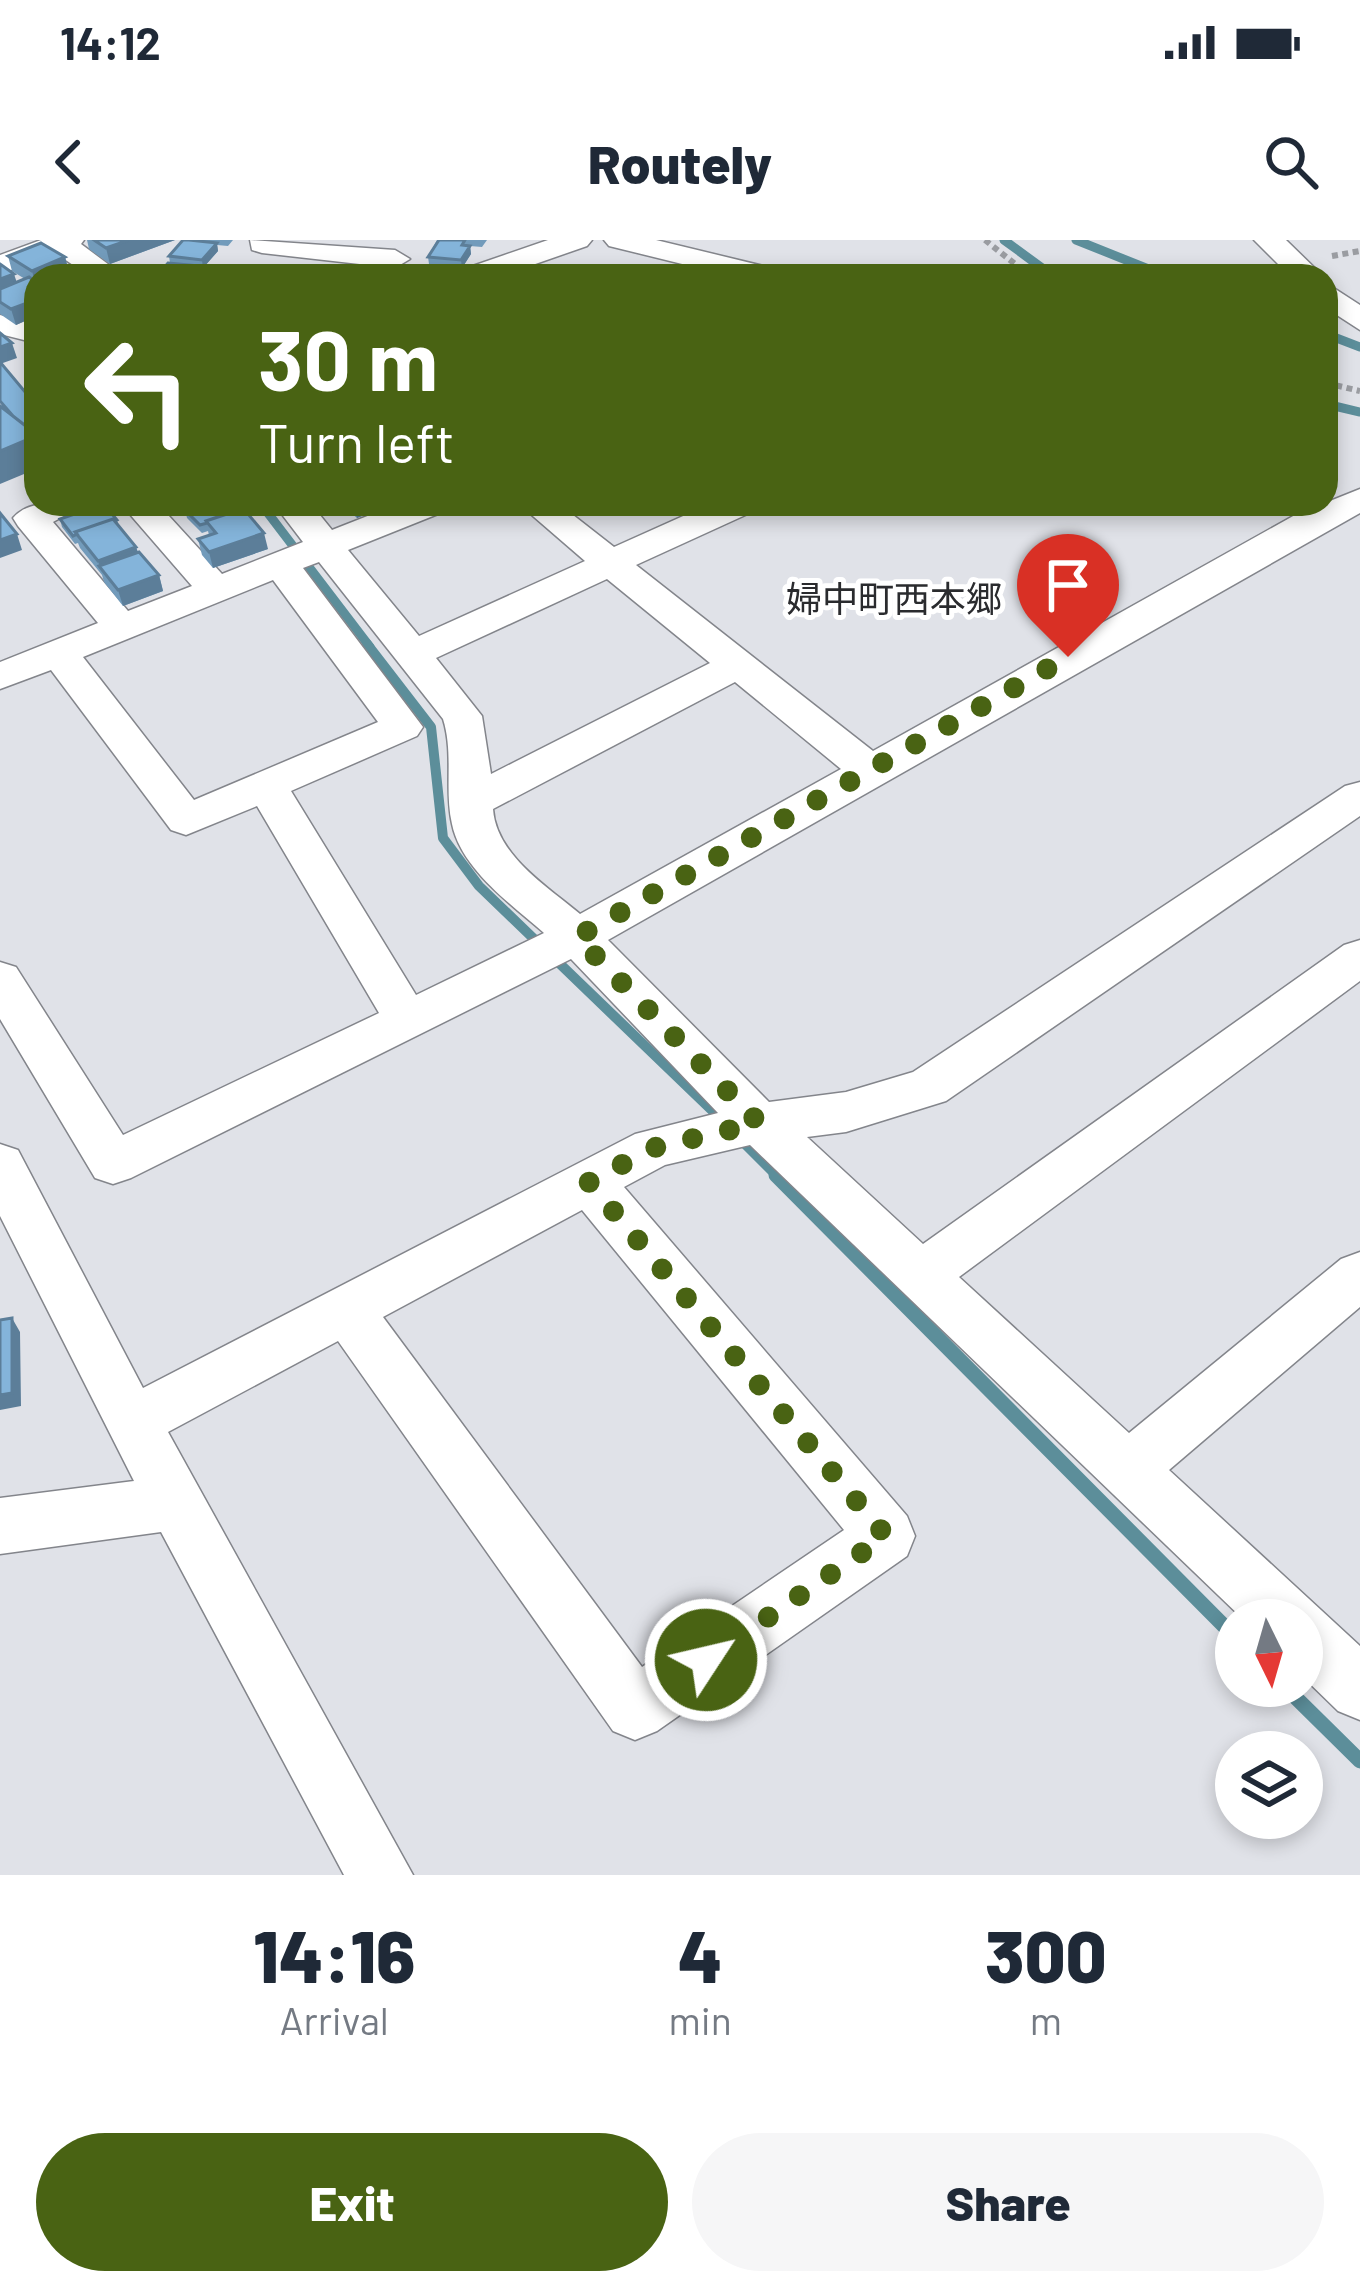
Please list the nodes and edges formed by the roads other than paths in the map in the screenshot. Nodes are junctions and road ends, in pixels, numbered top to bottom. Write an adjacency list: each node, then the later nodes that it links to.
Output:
1 (577, 240): 8 (street)
2 (619, 240): 9 (street)
3 (1270, 240): 10 (street)
4 (64, 242): 7 (street); 11 (street)
5 (258, 248): 6 (street)
6 (398, 258)
7 (93, 264)
8 (507, 264)
9 (689, 264)
10 (1295, 264)
11 (0, 265)
12 (36, 516): 23 (street)
13 (150, 516): 22 (street)
14 (301, 516): 19 (street)
15 (401, 516): 19 (street)
16 (552, 516): 20 (street)
17 (713, 516): 20 (street)
18 (1324, 516): 28 (street)
19 (326, 547): 21 (street); 25 (street)
20 (613, 563): 25 (street); 26 (street)
21 (282, 566): 22 (street); 29 (street)
22 (216, 590): 23 (street)
23 (121, 627): 24 (street)
24 (59, 653): 27 (street); 29 (street)
25 (412, 654): 31 (street)
26 (737, 664): 28 (street); 31 (street)
27 (0, 676)
28 (868, 769): 32 (street)
29 (268, 789): 35 (street)
30 (1360, 796): 36 (street)
31 (472, 802): 32 (street)
32 (577, 937): 35 (street); 36 (street)
33 (1360, 957): 39 (street)
34 (0, 979): 35 (street)
35 (407, 1021)
36 (759, 1123): 38 (street); 39 (street)
37 (0, 1165): 42 (street)
38 (589, 1182): 41 (street); 41 (street)
39 (921, 1275): 43 (street)
40 (1360, 1275): 43 (street)
41 (346, 1309): 42 (street)
42 (132, 1422): 44 (street)
43 (1127, 1470): 46 (street)
44 (179, 1502): 45 (street); 49 (street)
45 (0, 1526)
46 (1265, 1599)
47 (1323, 1654): 48 (street)
48 (1360, 1689)
49 (376, 1873)

